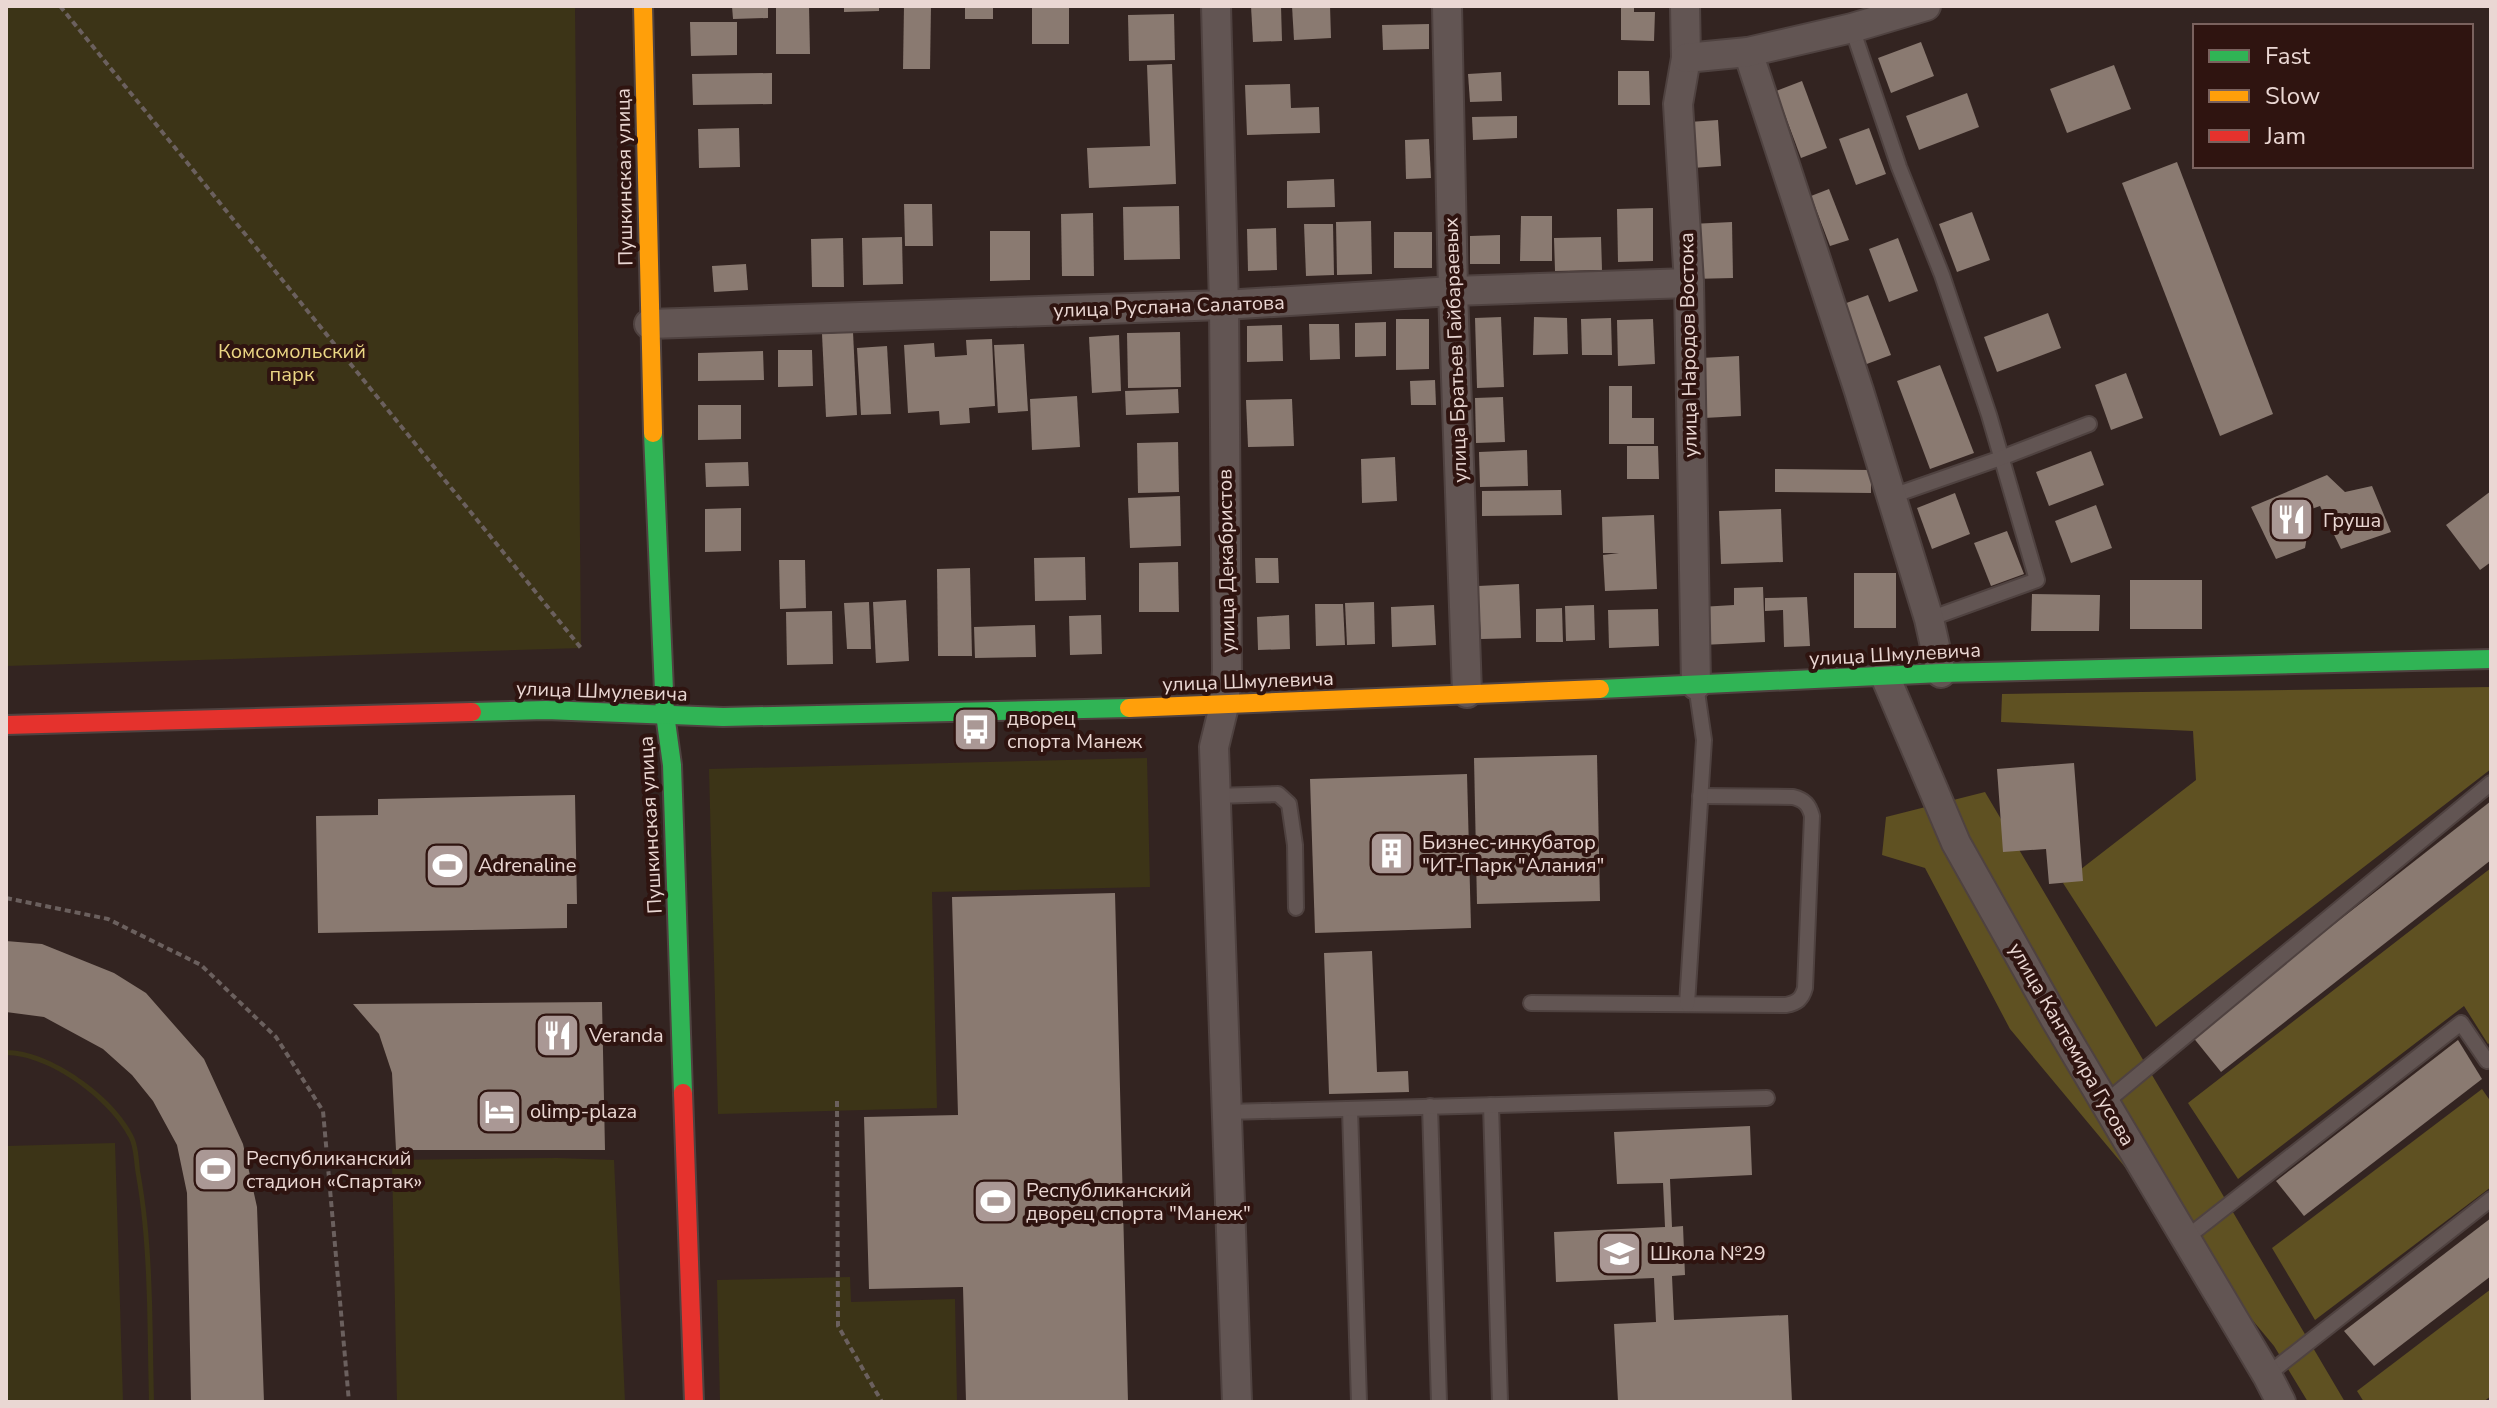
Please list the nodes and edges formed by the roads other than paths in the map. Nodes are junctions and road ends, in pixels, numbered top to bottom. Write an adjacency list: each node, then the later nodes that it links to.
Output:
1 (643, 6): 12 (main road, Пушкинская улица)
2 (1216, 6): 11 (street, улица Декабристов)
3 (1447, 6): 10 (street, улица Братьев Гайбараевых)
4 (1685, 6): 8 (street, улица Народов Востока)
5 (1926, 6): 6 (street)
6 (1852, 28): 7 (street); 14 (lane)
7 (1748, 52): 8 (street); 15 (street)
8 (1686, 58): 9 (street, улица Народов Востока)
9 (1689, 283): 10 (street, улица Руслана Салатова); 20 (street, улица Народов Востока)
10 (1453, 291): 11 (street, улица Руслана Салатова); 21 (street, улица Братьев Гайбараевых)
11 (1224, 305): 12 (street, улица Руслана Салатова); 22 (street, улица Декабристов)
12 (649, 324): 23 (main road, Пушкинская улица)
13 (2089, 424): 14 (lane)
14 (2001, 458): 15 (lane); 16 (lane)
15 (1892, 496): 16 (street)
16 (1929, 619): 18 (street)
17 (2491, 659): 18 (main road, улица Шмулевича)
18 (1941, 673): 19 (main road, улица Шмулевича)
19 (1885, 676): 20 (main road, улица Шмулевича); 33 (street, улица Кантемира Гусова)
20 (1696, 685): 21 (main road, улица Шмулевича); 27 (lane)
21 (1467, 693): 22 (main road, улица Шмулевича)
22 (1224, 706): 23 (main road, улица Шмулевича); 26 (street, улица Декабристов)
23 (665, 714): 24 (main road, улица Шмулевича); 41 (main road, Пушкинская улица)
24 (6, 725)
25 (2491, 783): 33 (lane)
26 (1215, 796): 28 (lane); 37 (street, улица Декабристов)
27 (1700, 796): 30 (lane); 30 (lane)
28 (1296, 908)
29 (1531, 1003): 30 (lane)
30 (1687, 1004)
31 (2491, 1058): 39 (lane)
32 (1767, 1098): 34 (lane)
33 (2106, 1102): 39 (street, улица Кантемира Гусова)
34 (1491, 1105): 35 (lane); 45 (lane)
35 (1430, 1106): 36 (lane); 44 (lane)
36 (1350, 1109): 37 (lane); 43 (lane)
37 (1227, 1112): 42 (street, улица Декабристов)
38 (2491, 1199): 40 (lane)
39 (2186, 1238): 40 (street, улица Кантемира Гусова)
40 (2267, 1375): 46 (street, улица Кантемира Гусова)
41 (694, 1402)
42 (1237, 1402)
43 (1359, 1402)
44 (1439, 1402)
45 (1500, 1402)
46 (2281, 1402)

